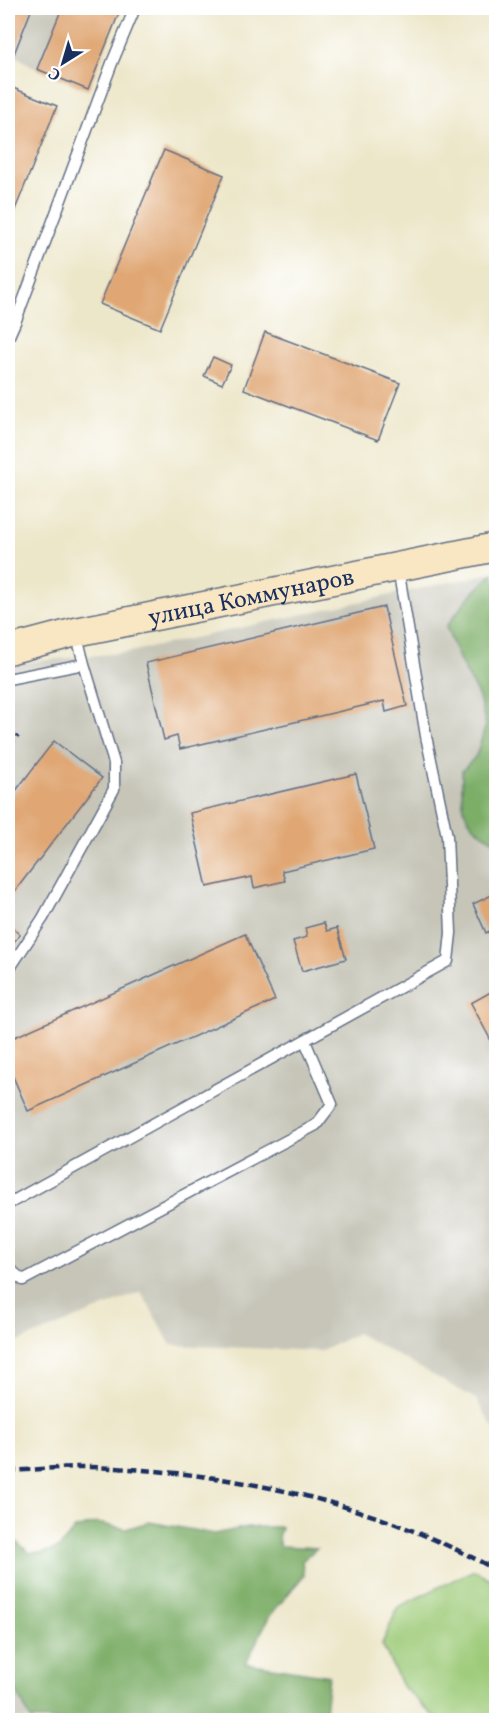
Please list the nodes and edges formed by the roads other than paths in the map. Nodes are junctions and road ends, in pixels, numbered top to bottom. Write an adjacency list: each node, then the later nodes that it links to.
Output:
1 (135, 8): 2 (lane)
2 (12, 319): 3 (lane)
3 (8, 338)
4 (496, 546): 5 (main road, улица Коммунаров)
5 (398, 568): 6 (main road, улица Коммунаров); 11 (lane)
6 (76, 632): 7 (main road, улица Коммунаров); 8 (lane)
7 (8, 650)
8 (84, 664): 9 (lane); 10 (lane)
9 (8, 679)
10 (8, 971)
11 (305, 1041): 12 (lane); 13 (lane)
12 (8, 1204)
13 (8, 1268)

